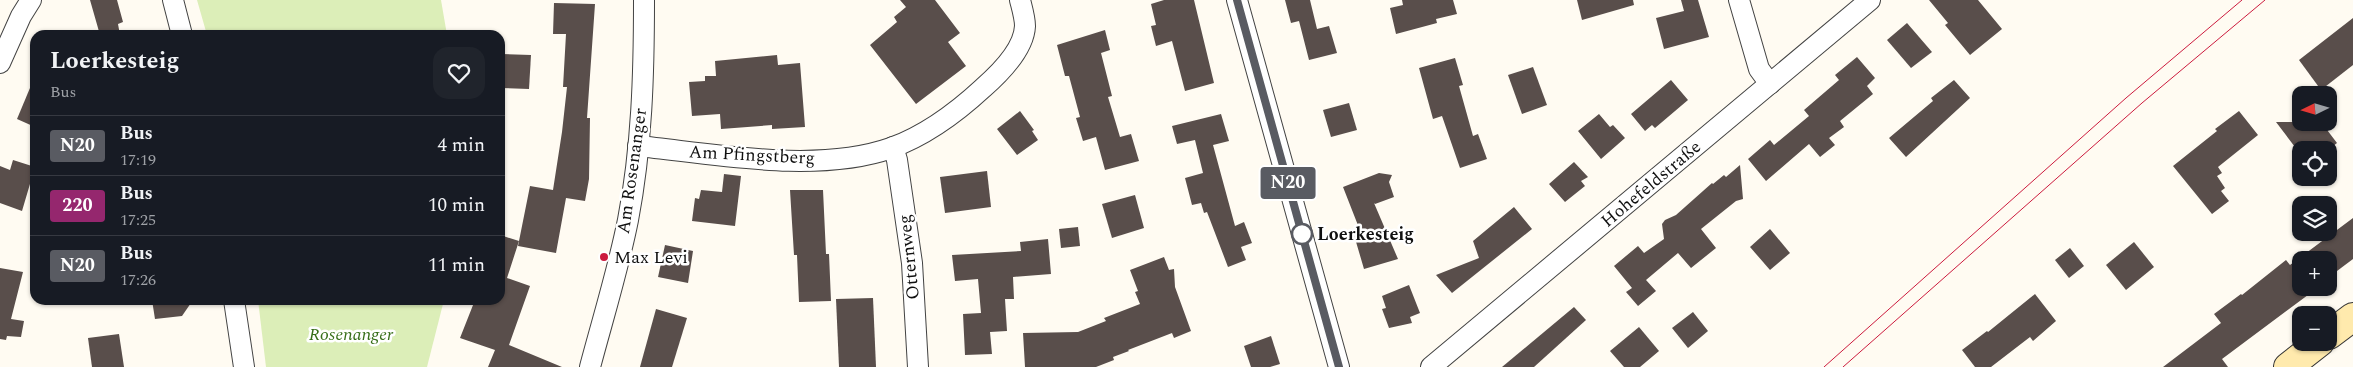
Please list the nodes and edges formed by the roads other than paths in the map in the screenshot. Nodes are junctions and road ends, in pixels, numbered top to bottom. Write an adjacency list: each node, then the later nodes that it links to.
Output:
1 (31, 0): 9 (street)
2 (173, 0): 8 (street)
3 (644, 0): 11 (street, Am Rosenanger)
4 (1020, 0): 12 (street, Am Pfingstberg)
5 (1237, 0): 20 (street)
6 (1739, 0): 10 (street)
7 (1870, 0): 10 (street, Hohefeldstraße)
8 (181, 30)
9 (0, 63)
10 (1770, 84): 21 (street, Hohefeldstraße)
11 (638, 146): 12 (street, Am Pfingstberg); 18 (street, Am Rosenanger)
12 (893, 147): 19 (street, Otternweg)
13 (235, 305): 17 (street)
14 (2353, 316): 15 (street)
15 (2337, 329)
16 (2308, 351): 22 (street)
17 (244, 367)
18 (590, 367)
19 (918, 367)
20 (1338, 367)
21 (1430, 367)
22 (2288, 367)

